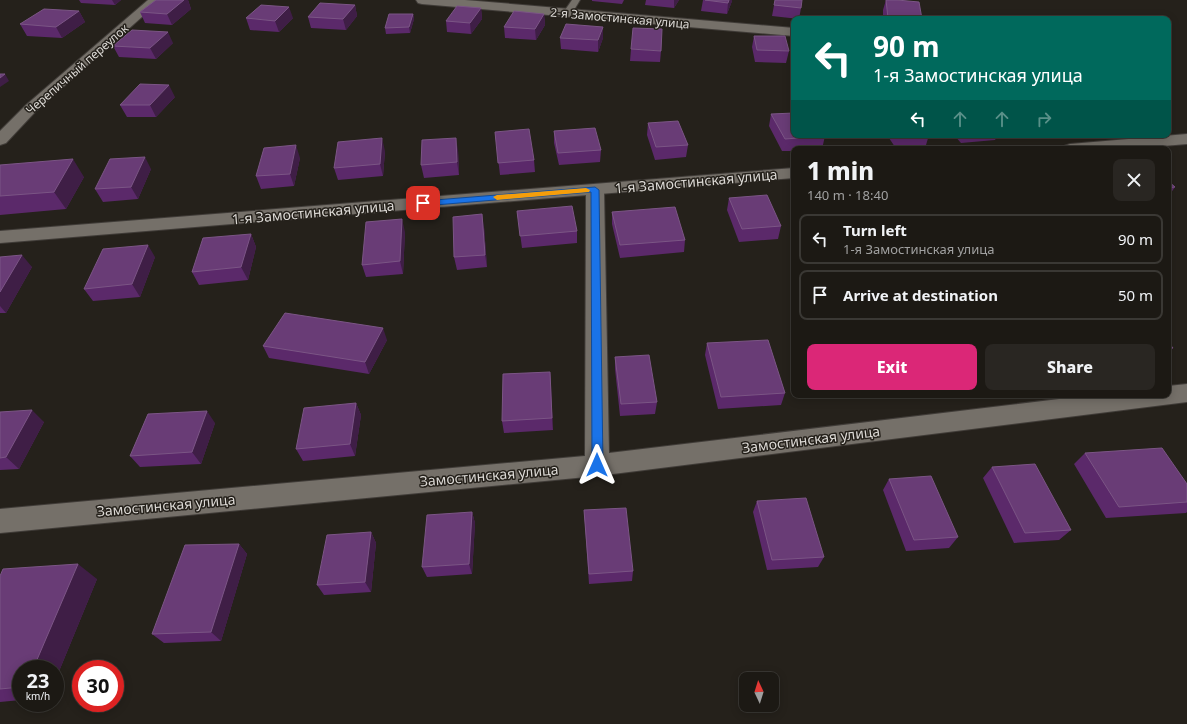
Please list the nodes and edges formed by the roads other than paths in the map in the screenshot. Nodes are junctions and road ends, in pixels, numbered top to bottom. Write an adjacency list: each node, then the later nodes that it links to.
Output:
1 (155, 0): 6 (street, Черепичный переулок)
2 (422, 0): 4 (street, 2-я Замостинская улица)
3 (576, 0): 4 (lane)
4 (568, 13): 5 (street, 2-я Замостинская улица)
5 (791, 32)
6 (3, 133)
7 (1153, 138): 8 (street); 9 (street)
8 (1187, 139)
9 (1093, 146)
10 (791, 173): 11 (street, 1-я Замостинская улица)
11 (595, 190): 12 (street, 1-я Замостинская улица); 16 (street)
12 (0, 237)
13 (1187, 393): 14 (street, Замостинская улица)
14 (1171, 395)
15 (1144, 398): 16 (street, Замостинская улица)
16 (597, 465): 17 (street, Замостинская улица)
17 (0, 521)

